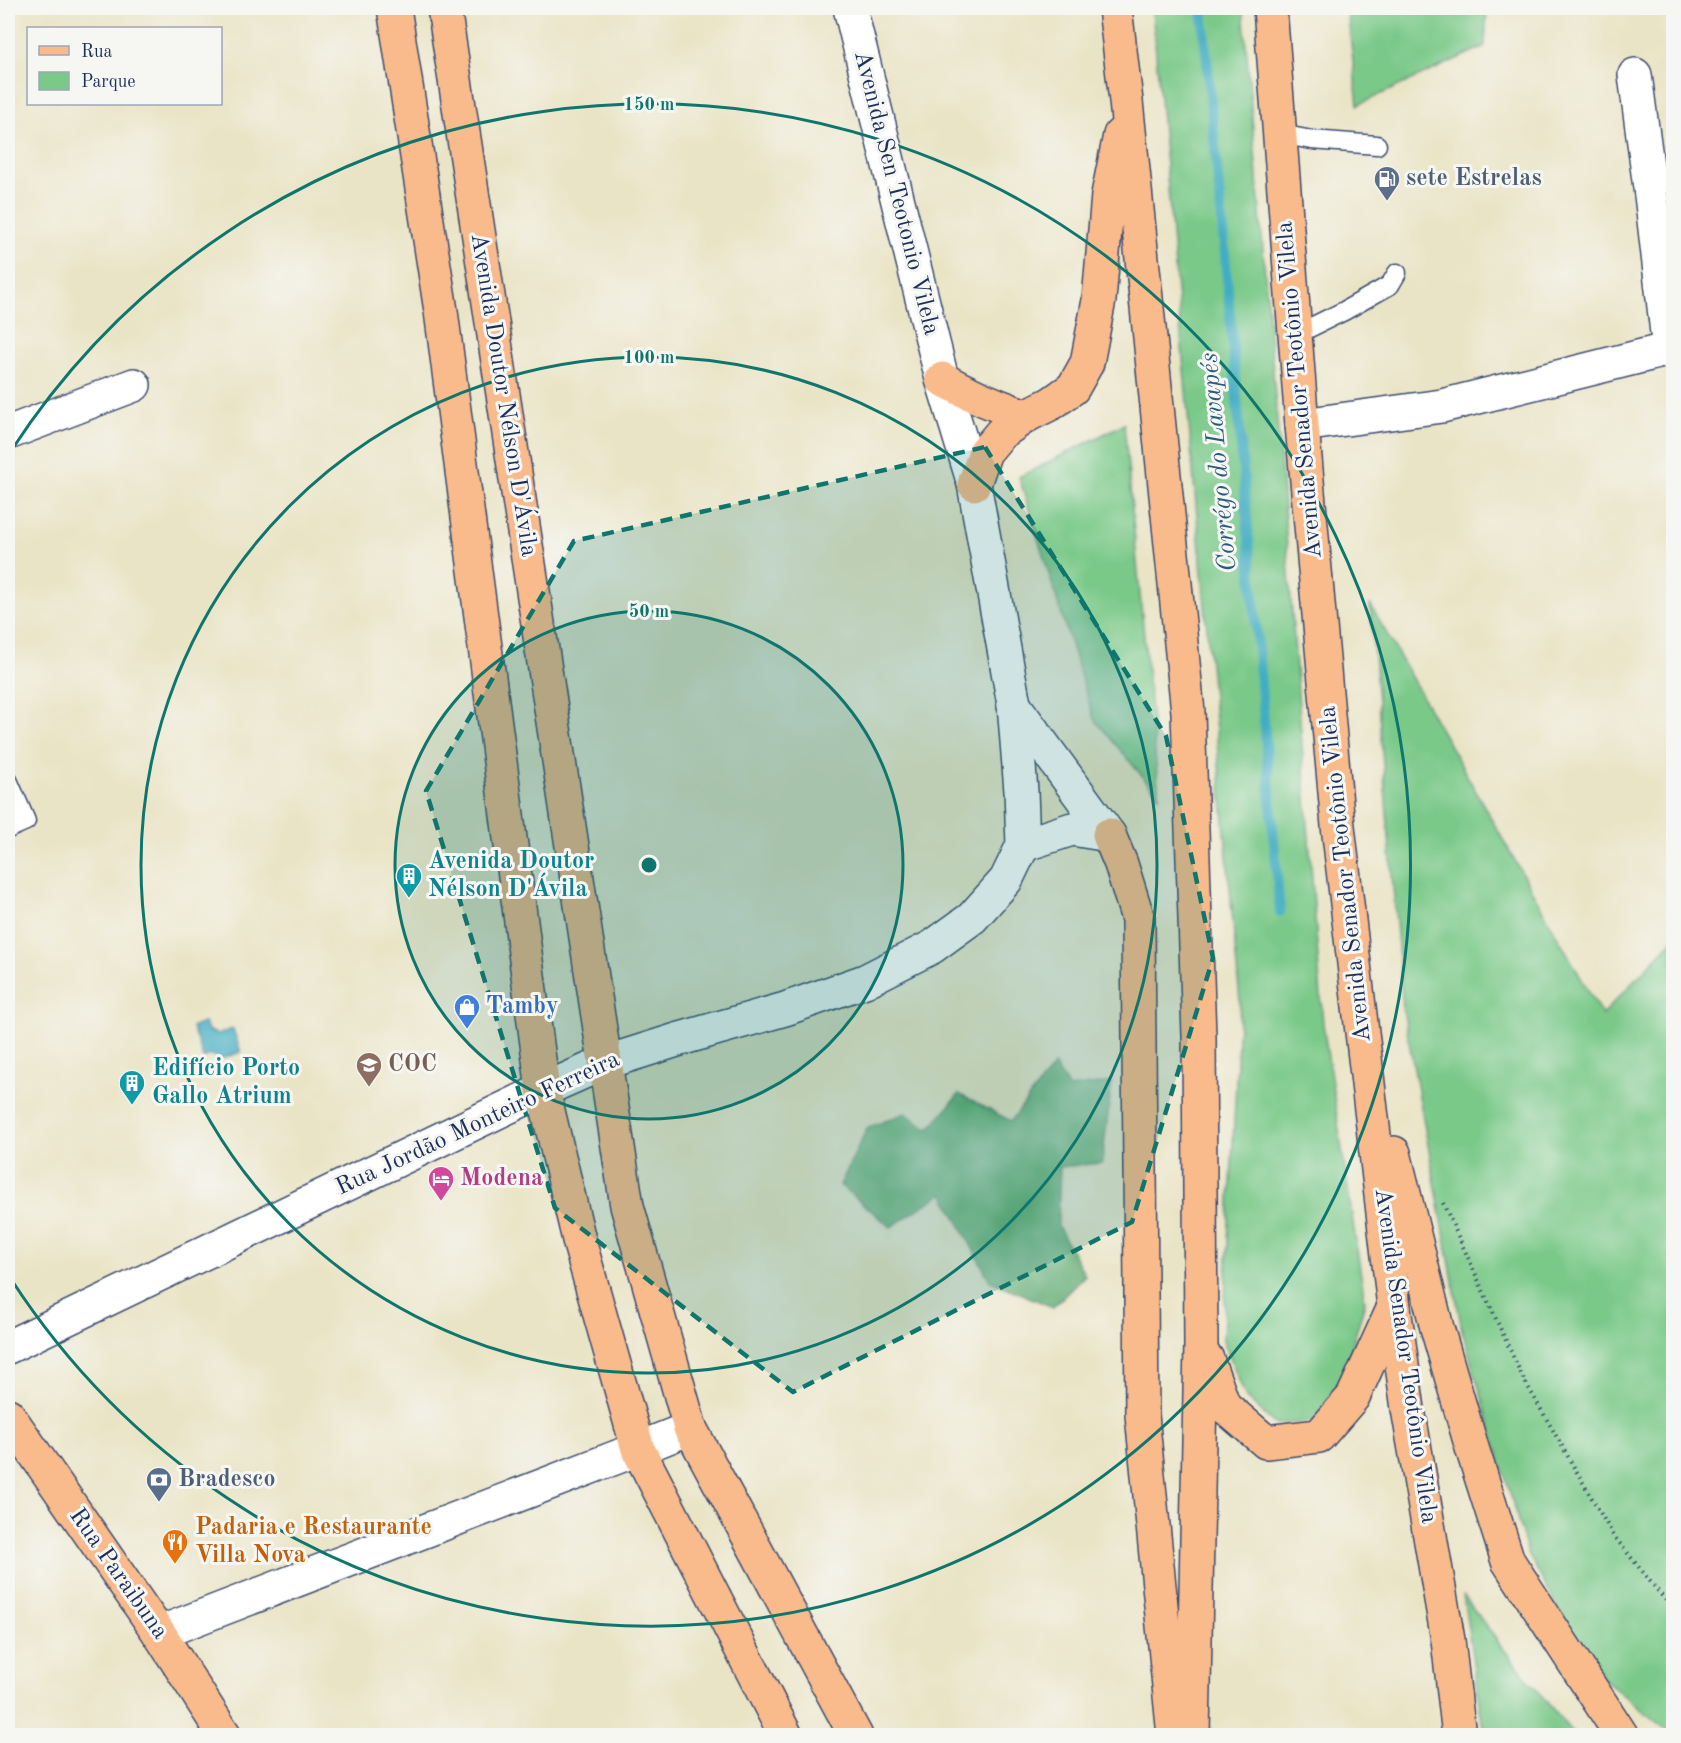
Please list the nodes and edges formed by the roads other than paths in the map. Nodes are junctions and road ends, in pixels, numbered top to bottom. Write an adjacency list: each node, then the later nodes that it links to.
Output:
1 (394, 8): 26 (main road, Avenida Doutor Nélson D'Ávila)
2 (444, 8): 25 (main road, Avenida Doutor Nélson D'Ávila)
3 (850, 8): 13 (street, Avenida Sen Teotonio Vilela)
4 (1115, 8): 7 (main road)
5 (1270, 8): 8 (main road, Avenida Senador Teotônio Vilela)
6 (1635, 75): 12 (street)
7 (1126, 101): 15 (main road); 28 (main road)
8 (1280, 134): 9 (lane); 11 (main road, Avenida Senador Teotônio Vilela)
9 (1377, 145)
10 (1397, 273): 11 (lane)
11 (1295, 335): 16 (main road, Avenida Senador Teotônio Vilela)
12 (1671, 349): 16 (street)
13 (942, 379): 15 (main road); 18 (street, Avenida Sen Teotonio Vilela)
14 (134, 385): 17 (street)
15 (1026, 416): 18 (main road)
16 (1302, 425): 24 (main road, Avenida Senador Teotônio Vilela)
17 (8, 433)
18 (974, 484): 19 (street, Avenida Sen Teotonio Vilela)
19 (1014, 704): 22 (street); 23 (street, Avenida Sen Teotonio Vilela)
20 (8, 780): 21 (lane)
21 (8, 829)
22 (1109, 835): 23 (street); 37 (main road)
23 (1023, 845): 25 (street, Rua Jordão Monteiro Ferreira)
24 (1362, 1023): 27 (main road, Avenida Senador Teotônio Vilela); 40 (main road)
25 (604, 1063): 26 (street, Rua Jordão Monteiro Ferreira); 31 (main road, Avenida Doutor Nélson D'Ávila)
26 (543, 1090): 29 (street, Rua Jordão Monteiro Ferreira); 32 (main road, Avenida Doutor Nélson D'Ávila)
27 (1394, 1307): 28 (main road); 39 (main road, Avenida Senador Teotônio Vilela)
28 (1201, 1344): 38 (main road)
29 (8, 1347)
30 (8, 1415): 33 (main road, Rua Paraibuna)
31 (690, 1428): 32 (street); 36 (main road, Avenida Doutor Nélson D'Ávila)
32 (638, 1449): 33 (street); 35 (main road, Avenida Doutor Nélson D'Ávila)
33 (159, 1634): 34 (main road, Rua Paraibuna)
34 (225, 1736)
35 (786, 1736)
36 (856, 1736)
37 (1174, 1736)
38 (1192, 1736)
39 (1459, 1736)
40 (1622, 1736)

